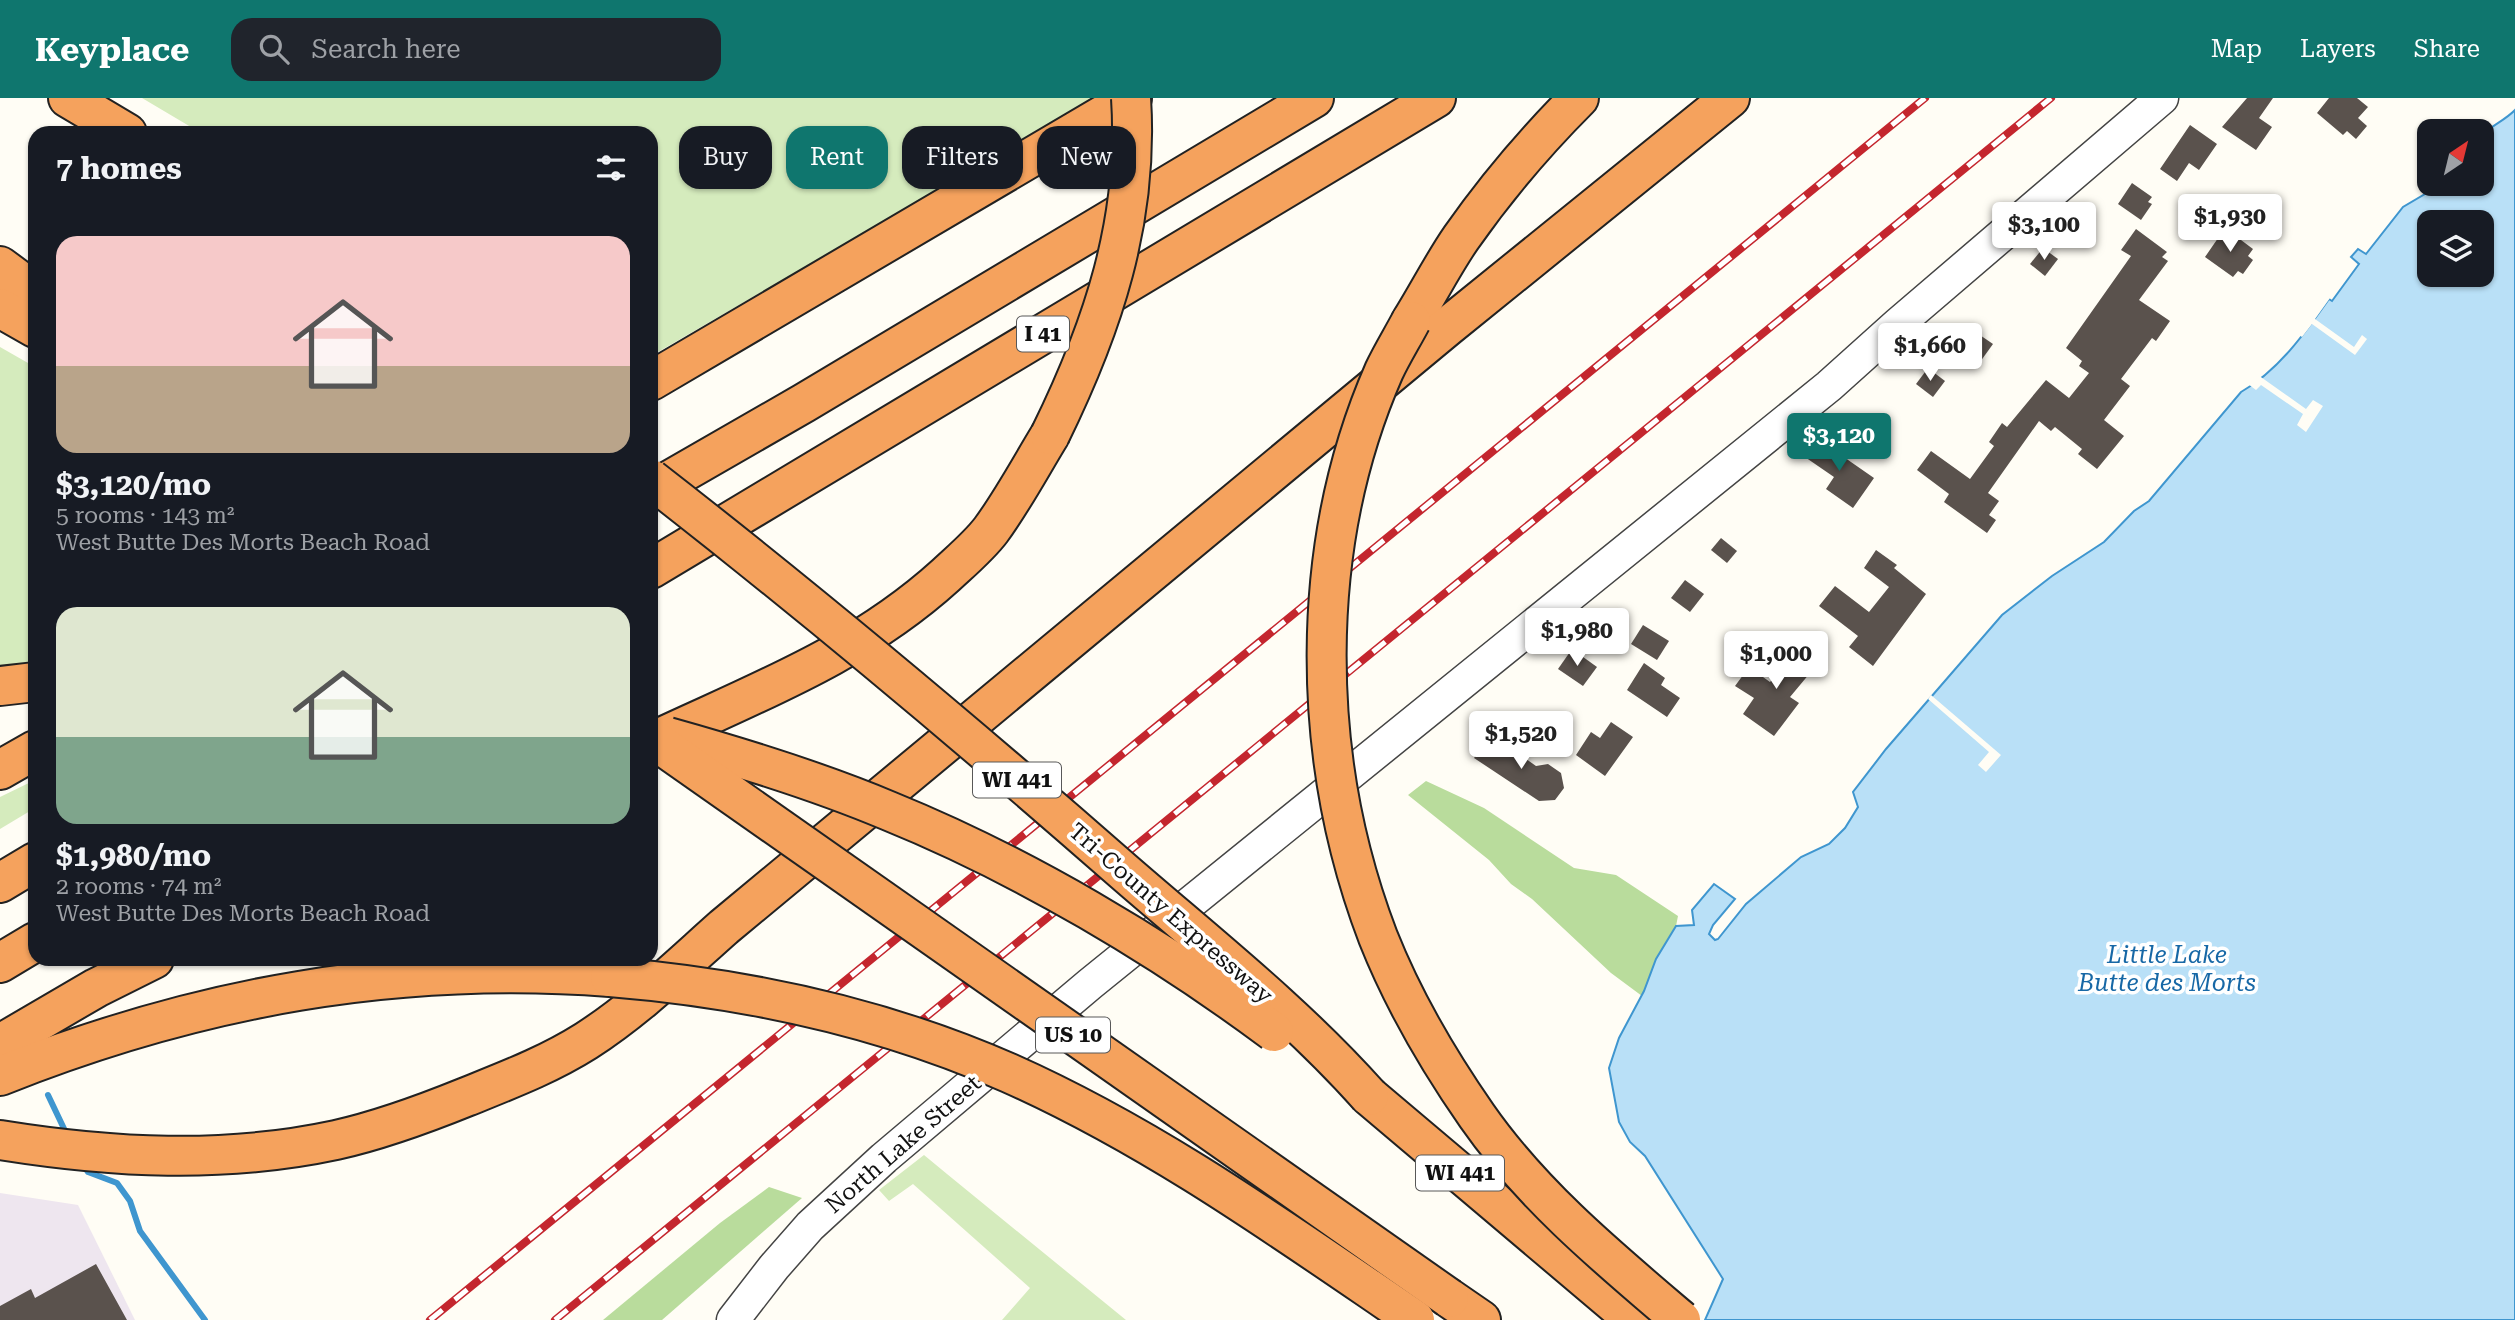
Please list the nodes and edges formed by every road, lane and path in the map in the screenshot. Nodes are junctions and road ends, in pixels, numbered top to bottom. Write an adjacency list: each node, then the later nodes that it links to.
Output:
1 (68, 98): 8 (highway)
2 (1132, 98): 13 (highway); 19 (highway, bridge)
3 (1314, 98): 15 (highway)
4 (1436, 98): 16 (highway, I 41)
5 (1579, 98): 37 (highway, bridge)
6 (1730, 98): 32 (highway)
7 (2162, 98): 33 (street, North Lake Street)
8 (115, 126)
9 (0, 266): 10 (highway)
10 (28, 287)
11 (0, 308): 12 (highway)
12 (28, 324)
13 (658, 376)
14 (658, 485): 31 (highway, Tri-County Expressway / WI 441, bridge)
15 (658, 487)
16 (658, 565)
17 (28, 683): 18 (highway)
18 (0, 686)
19 (658, 734)
20 (658, 739): 31 (highway, bridge)
21 (658, 742): 35 (highway, US 10, bridge)
22 (28, 754): 23 (highway)
23 (0, 770)
24 (28, 866): 25 (highway)
25 (0, 883)
26 (28, 946): 27 (highway)
27 (0, 963)
28 (139, 966): 29 (highway)
29 (0, 1044)
30 (0, 1076): 34 (highway, bridge)
31 (1369, 1096): 36 (highway, Tri-County Expressway / WI 441)
32 (0, 1140)
33 (733, 1320)
34 (1415, 1320)
35 (1481, 1320)
36 (1634, 1320)
37 (1681, 1320)

